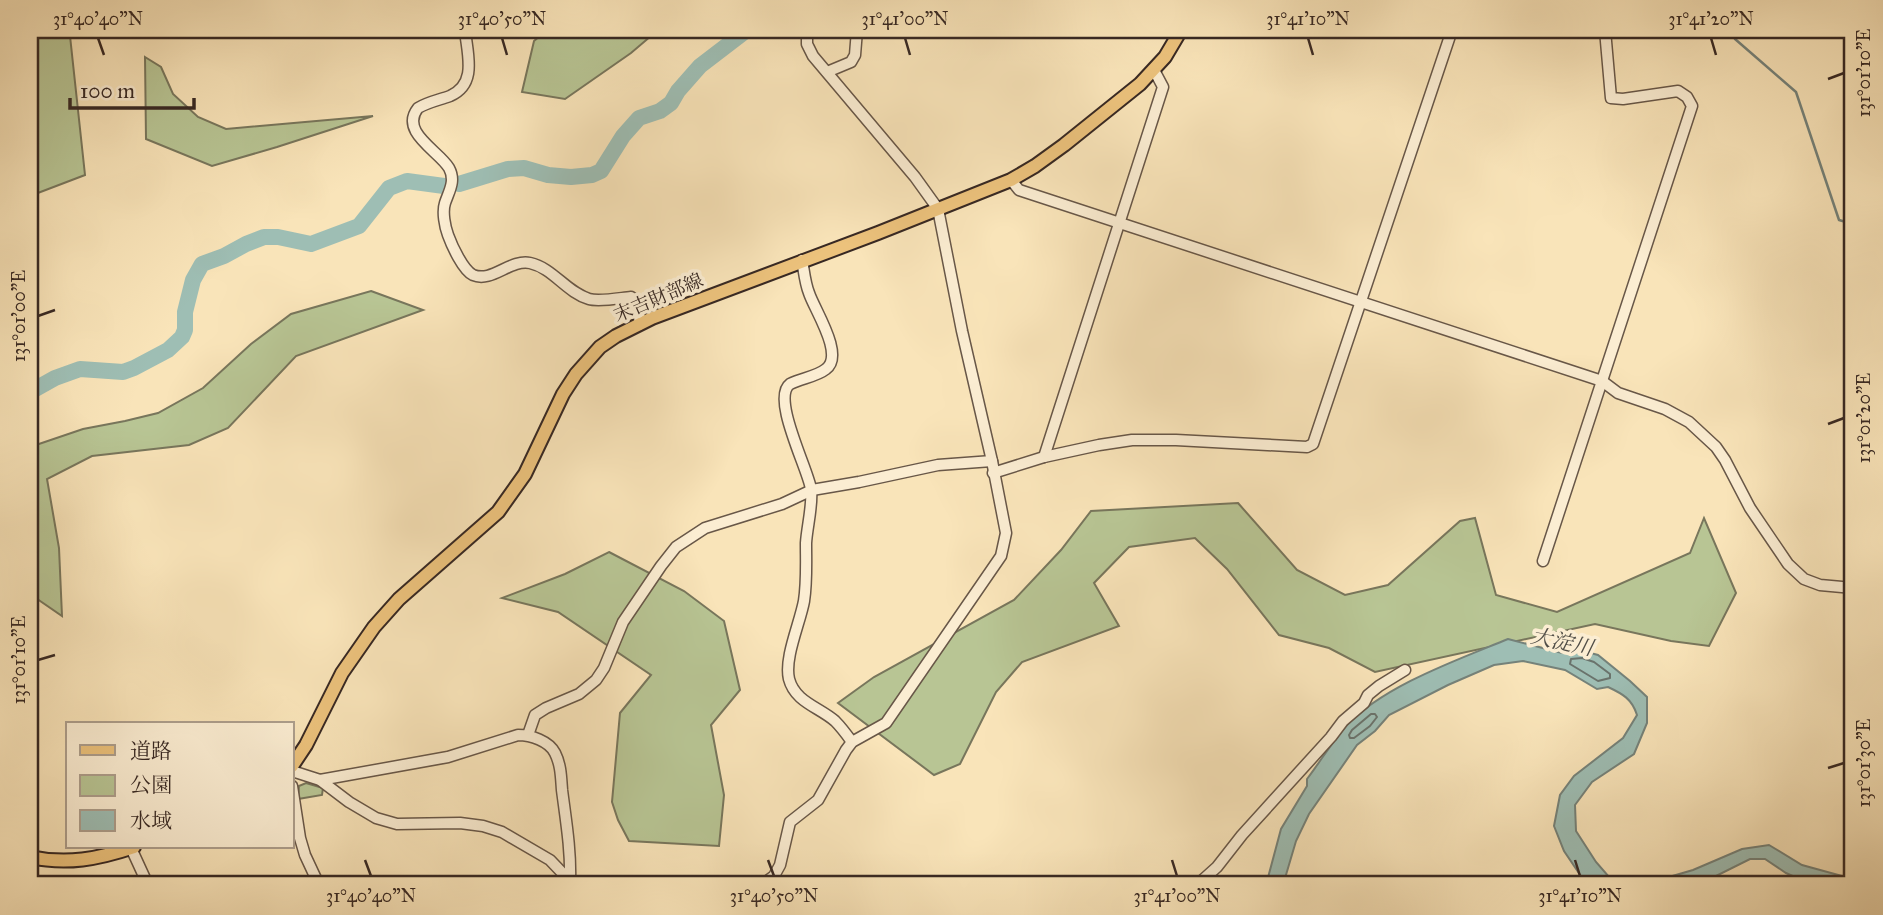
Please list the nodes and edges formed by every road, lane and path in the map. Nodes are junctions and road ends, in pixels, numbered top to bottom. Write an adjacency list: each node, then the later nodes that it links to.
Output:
1 (465, 30): 14 (street)
2 (807, 30): 8 (street)
3 (857, 30): 8 (street)
4 (1181, 30): 7 (main road, 末吉財部線)
5 (1452, 30): 13 (street)
6 (1605, 30): 15 (street)
7 (1154, 70): 9 (main road, 末吉財部線); 11 (street)
8 (827, 72): 10 (street)
9 (1010, 180): 10 (main road, 末吉財部線); 11 (street)
10 (938, 209): 12 (main road, 末吉財部線); 17 (street)
11 (1119, 222): 13 (street); 16 (street)
12 (802, 260): 14 (main road, 末吉財部線); 19 (street)
13 (1361, 301): 15 (street); 16 (street)
14 (639, 325): 25 (main road, 末吉財部線)
15 (1602, 382): 20 (street); 21 (street)
16 (1044, 457): 18 (street)
17 (992, 461): 18 (street); 19 (street)
18 (993, 472): 24 (street)
19 (812, 490): 23 (street); 24 (street)
20 (1543, 561)
21 (1853, 588)
22 (1405, 670): 36 (street)
23 (528, 735): 27 (street); 32 (street)
24 (852, 741): 35 (street)
25 (294, 766)
26 (294, 770): 27 (street)
27 (320, 780): 32 (street)
28 (294, 799): 34 (street)
29 (129, 848): 31 (main road)
30 (132, 848): 33 (street)
31 (30, 857)
32 (572, 883)
33 (148, 885)
34 (319, 885)
35 (757, 885)
36 (1197, 885)

